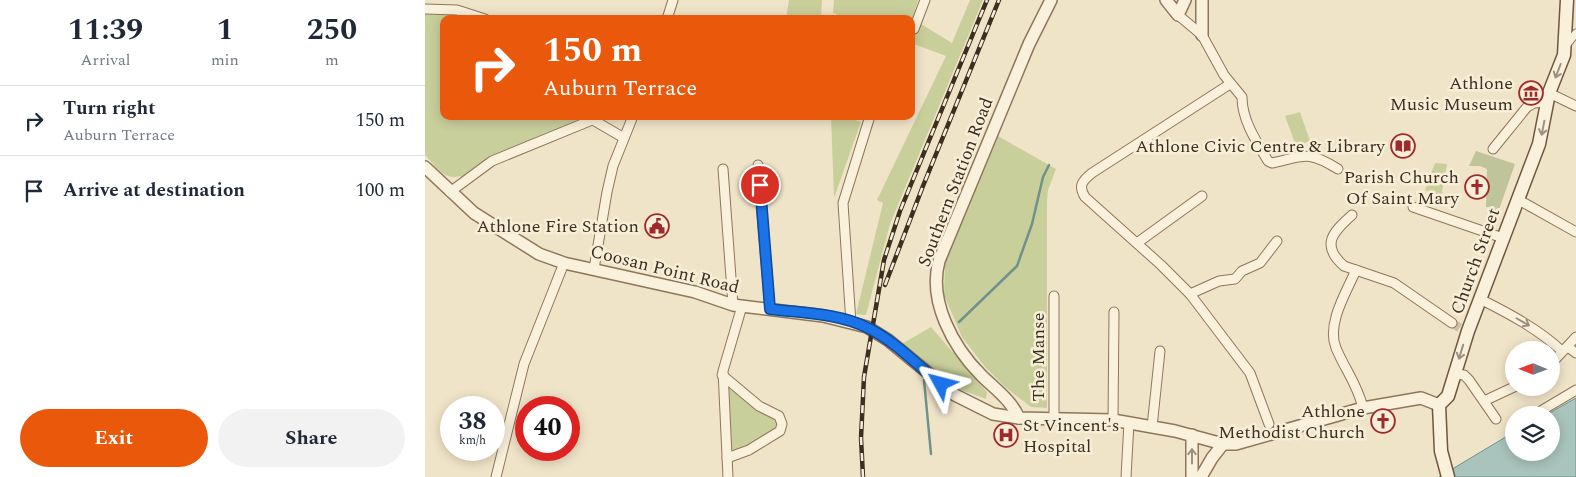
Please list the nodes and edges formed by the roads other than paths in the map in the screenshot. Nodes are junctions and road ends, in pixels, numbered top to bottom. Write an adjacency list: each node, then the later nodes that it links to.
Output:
1 (673, 0): 10 (street)
2 (925, 0): 12 (street)
3 (1051, 0): 62 (street, Southern Station Road)
4 (1166, 0): 11 (street)
5 (1185, 0): 11 (street)
6 (1202, 0): 14 (street)
7 (1567, 0): 15 (main road, Church Street)
8 (425, 9): 9 (street)
9 (473, 15)
10 (668, 15)
11 (1177, 15): 14 (street)
12 (915, 26)
13 (1576, 33): 15 (street)
14 (1202, 35): 16 (street)
15 (1565, 47): 17 (main road, Church Street, one-way to 17)
16 (1230, 84): 28 (street); 37 (street)
17 (1548, 97): 18 (street); 24 (street); 31 (main road, Church Street, one-way to 31)
18 (1576, 106)
19 (584, 120): 29 (street)
20 (592, 120): 23 (street)
21 (631, 120): 23 (street)
22 (869, 120): 47 (street)
23 (624, 138): 39 (street)
24 (1493, 150)
25 (758, 165): 45 (street)
26 (425, 167): 29 (street, Coosan Point Road)
27 (723, 169): 44 (street)
28 (1338, 169)
29 (450, 192): 38 (street, Coosan Point Road)
30 (1202, 196): 37 (street)
31 (1517, 199): 34 (street); 35 (main road, Church Street)
32 (1413, 207): 35 (street)
33 (1352, 215): 40 (street)
34 (1576, 232)
35 (1503, 238): 43 (main road, Church Street)
36 (1277, 241): 41 (street)
37 (1137, 243): 41 (street)
38 (563, 263): 39 (street, Coosan Point Road); 72 (street)
39 (593, 270): 44 (street, Coosan Point Road)
40 (1356, 270): 48 (street); 61 (street)
41 (1189, 294): 67 (street)
42 (1054, 296): 63 (street, The Manse)
43 (1480, 300): 50 (street, one-way to 50); 54 (main road, Church Street, one-way to 54)
44 (737, 306): 45 (street, Coosan Point Road); 55 (street)
45 (770, 309): 47 (street, Coosan Point Road)
46 (1114, 312): 65 (street)
47 (851, 323): 62 (street, Coosan Point Road)
48 (1452, 323)
49 (1576, 337): 50 (street)
50 (1565, 349): 52 (street); 53 (street)
51 (1160, 351): 68 (street)
52 (1576, 353)
53 (1560, 354)
54 (1455, 374): 58 (street); 59 (main road, Church Street)
55 (722, 375): 71 (street); 71 (street)
56 (1576, 390): 60 (street)
57 (1505, 391): 58 (street)
58 (1484, 401): 64 (street)
59 (1439, 405): 61 (street); 77 (main road)
60 (1549, 406)
61 (1363, 408): 70 (street)
62 (1019, 418): 63 (street, Coosan Point Road)
63 (1054, 419): 65 (street, Coosan Point Road)
64 (1497, 419)
65 (1113, 420): 66 (street, Coosan Point Road)
66 (1129, 423): 68 (street, Coosan Point Road); 74 (street)
67 (1269, 424)
68 (1153, 427): 69 (street, Coosan Point Road)
69 (1192, 435): 70 (street, Coosan Point Road); 75 (street, one-way to 69)
70 (1223, 444): 76 (street)
71 (727, 458): 73 (street)
72 (496, 477)
73 (728, 477)
74 (1126, 477)
75 (1192, 477)
76 (1201, 477)
77 (1448, 477)

